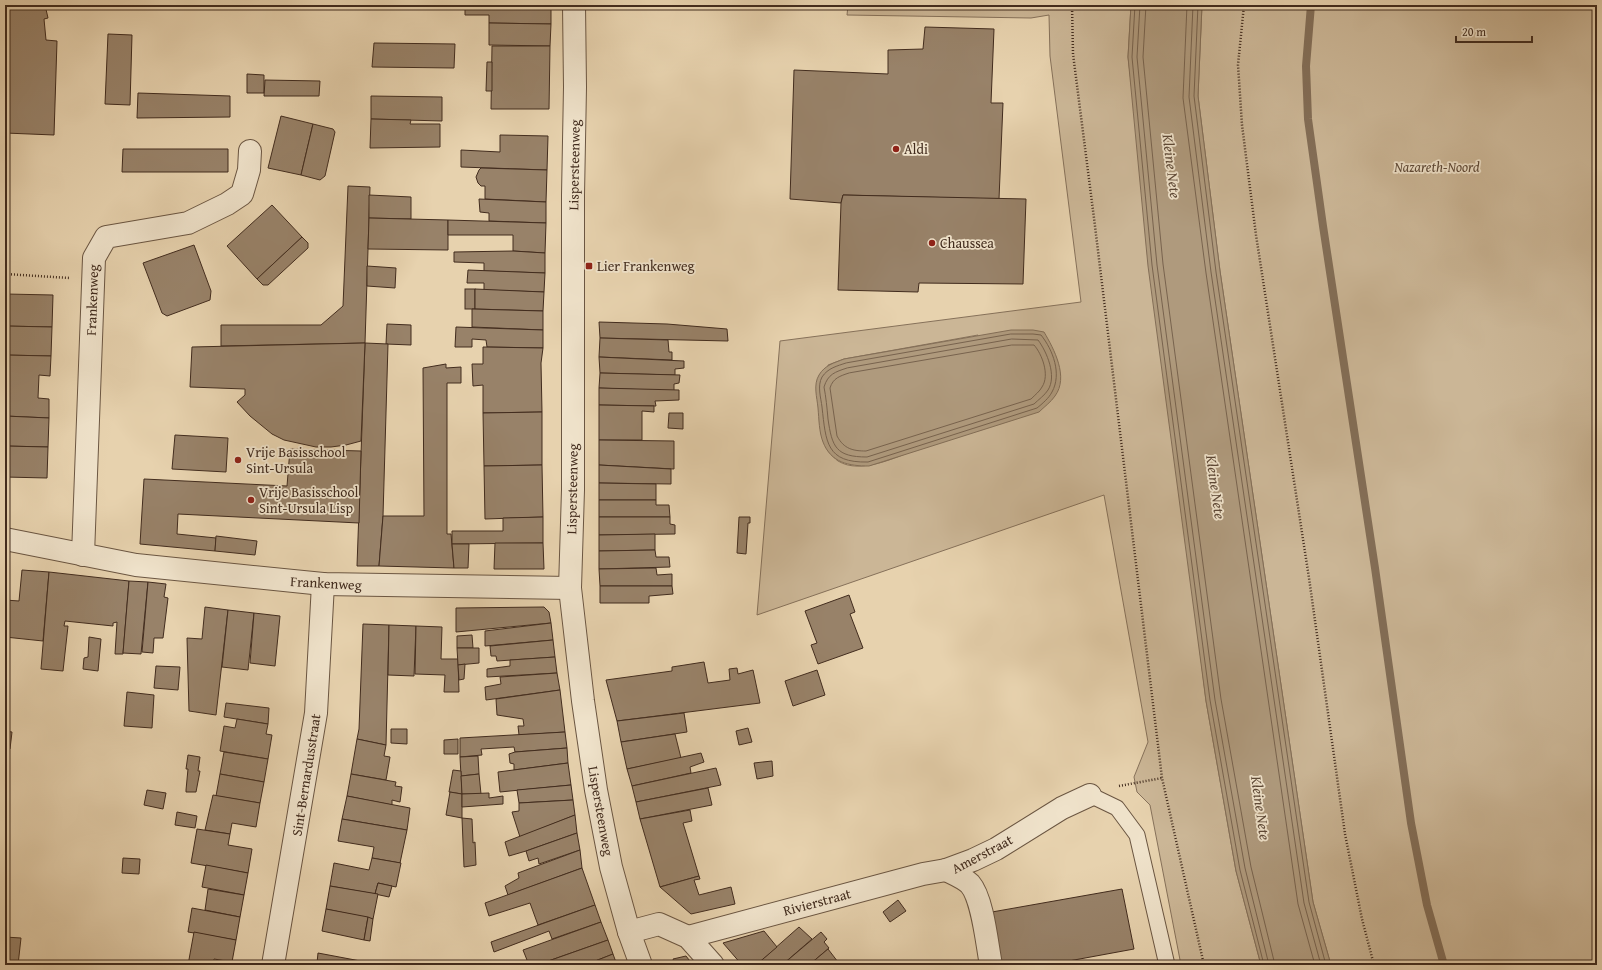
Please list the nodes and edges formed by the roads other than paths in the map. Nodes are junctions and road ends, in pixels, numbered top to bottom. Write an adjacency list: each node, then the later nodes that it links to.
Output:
1 (574, 5): 6 (street, Lispersteenweg)
2 (250, 151): 4 (street, Frankenweg)
3 (5, 539): 4 (street, Frankenweg)
4 (82, 555): 5 (street, Frankenweg)
5 (323, 584): 6 (street, Frankenweg); 11 (street, Sint-Bernardusstraat)
6 (570, 588): 9 (street, Lispersteenweg)
7 (1090, 795): 8 (street, Amerstraat); 15 (lane)
8 (946, 870): 10 (street, Rivierstraat); 14 (street, Amerstraat)
9 (629, 932): 10 (street); 12 (street, Lispersteenweg)
10 (688, 937): 13 (street)
11 (273, 965)
12 (641, 965)
13 (713, 965)
14 (991, 965)
15 (1168, 965)

